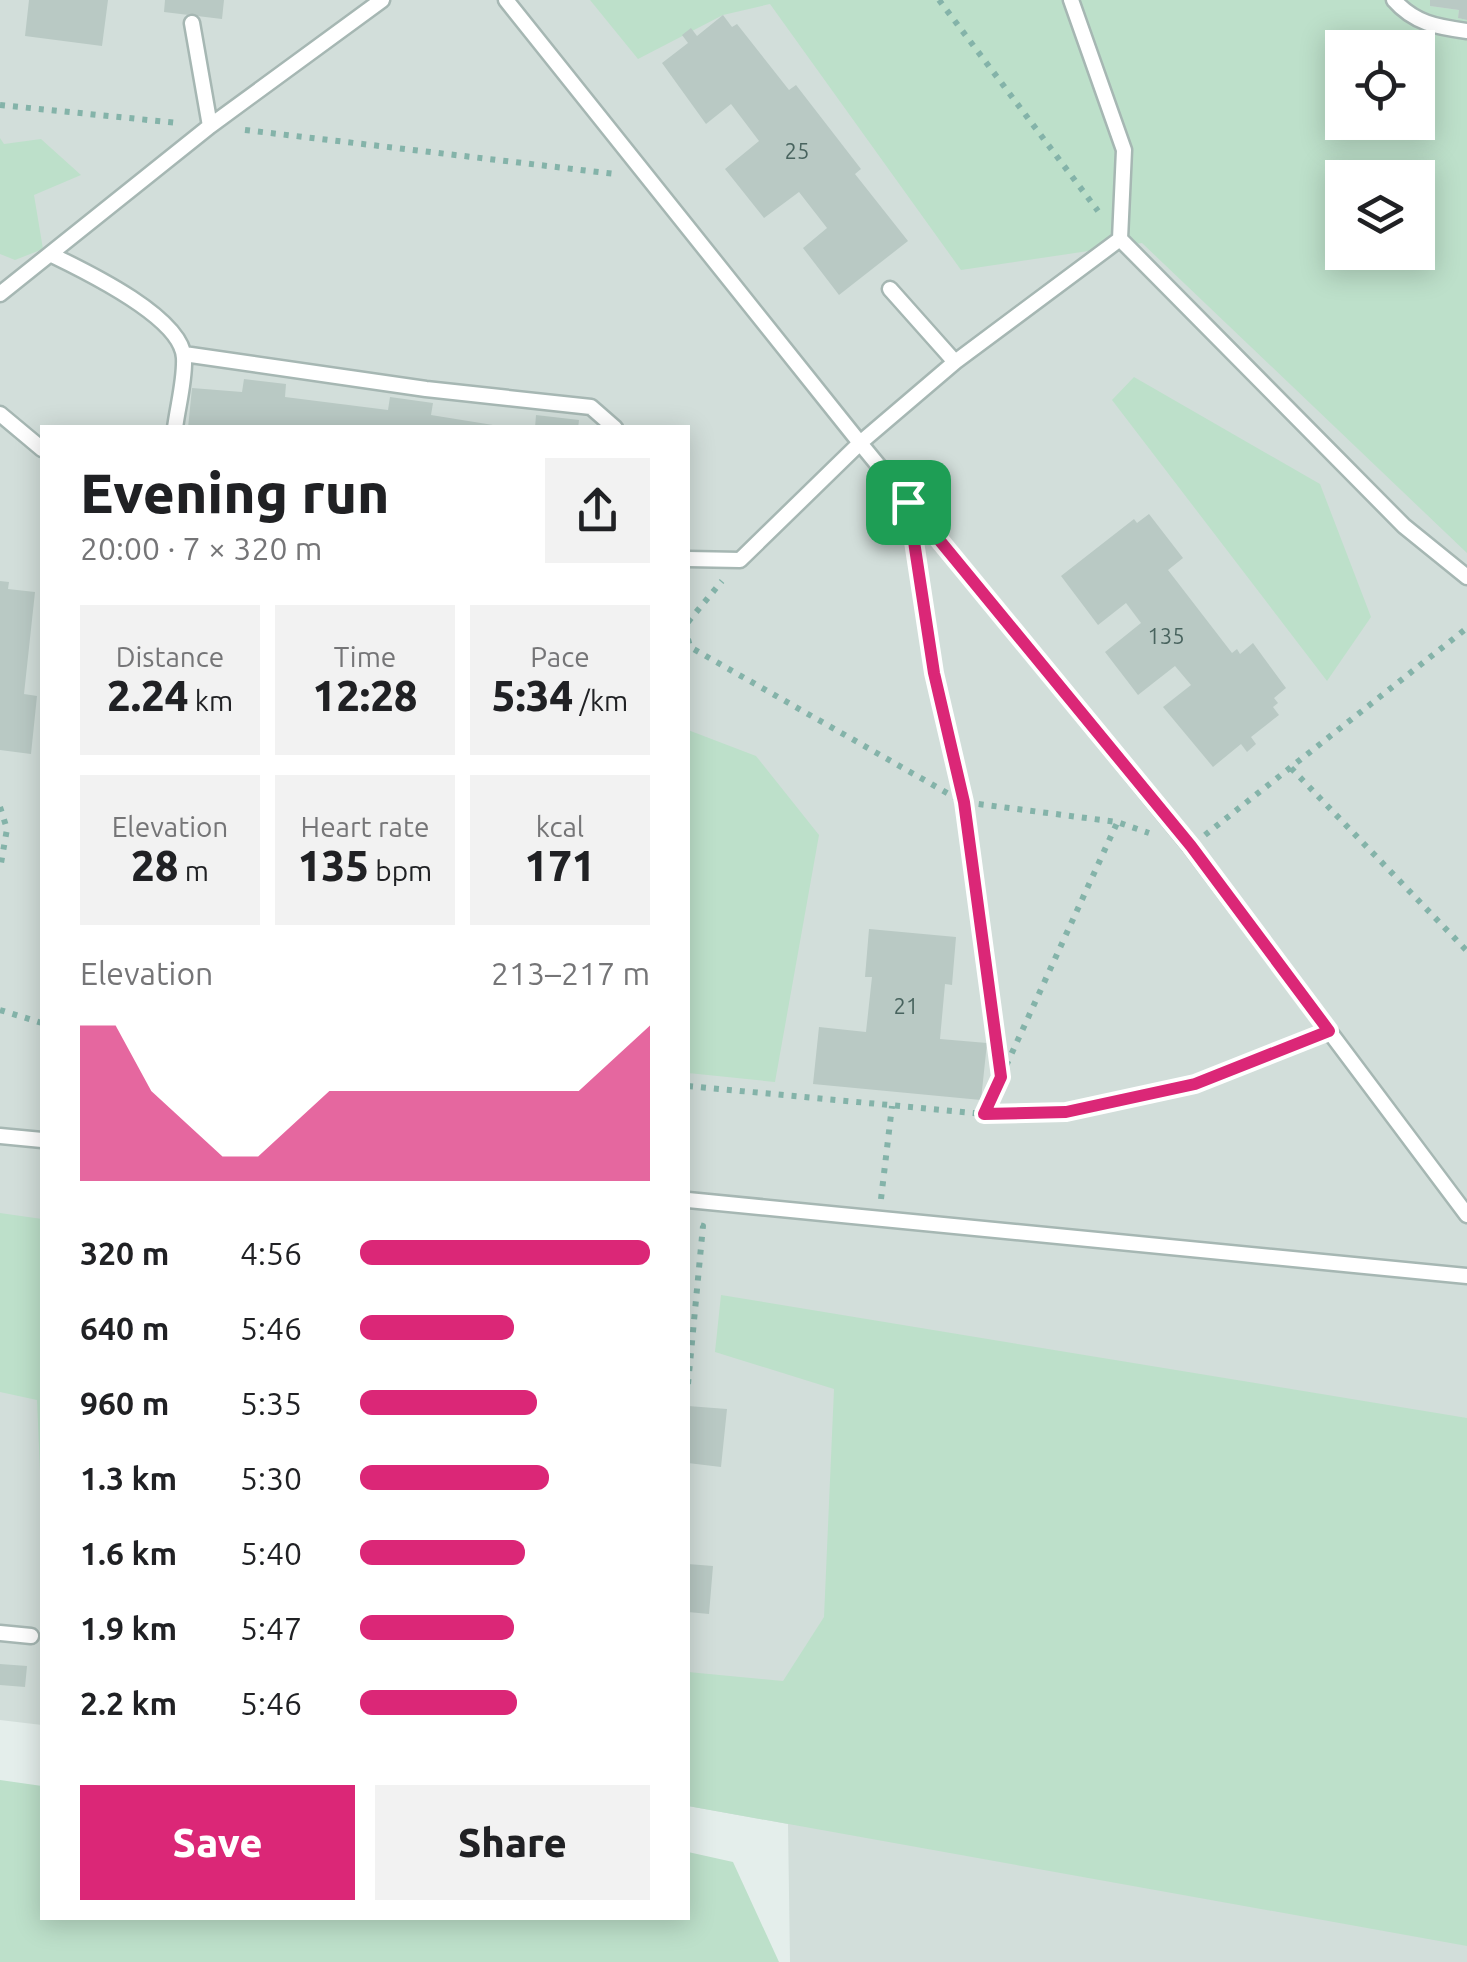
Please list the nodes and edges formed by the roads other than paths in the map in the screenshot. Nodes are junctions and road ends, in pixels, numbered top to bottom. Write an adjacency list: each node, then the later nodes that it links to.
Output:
1 (382, 0): 7 (lane)
2 (506, 0): 17 (lane)
3 (1071, 0): 8 (lane)
4 (1394, 0): 6 (lane)
5 (192, 23): 7 (lane)
6 (1467, 31)
7 (210, 126): 9 (lane)
8 (1120, 240): 13 (lane); 20 (lane)
9 (52, 255): 11 (lane); 12 (lane)
10 (890, 289): 13 (lane)
11 (0, 294)
12 (184, 354): 15 (lane); 16 (lane)
13 (955, 362): 17 (lane)
14 (0, 414): 18 (lane)
15 (175, 425)
16 (612, 425)
17 (860, 443): 19 (lane); 24 (lane)
18 (40, 447)
19 (690, 559)
20 (1467, 577)
21 (0, 1136): 22 (lane)
22 (40, 1140)
23 (690, 1200): 25 (lane)
24 (1467, 1215)
25 (1467, 1276)
26 (0, 1633): 27 (lane)
27 (30, 1636)

